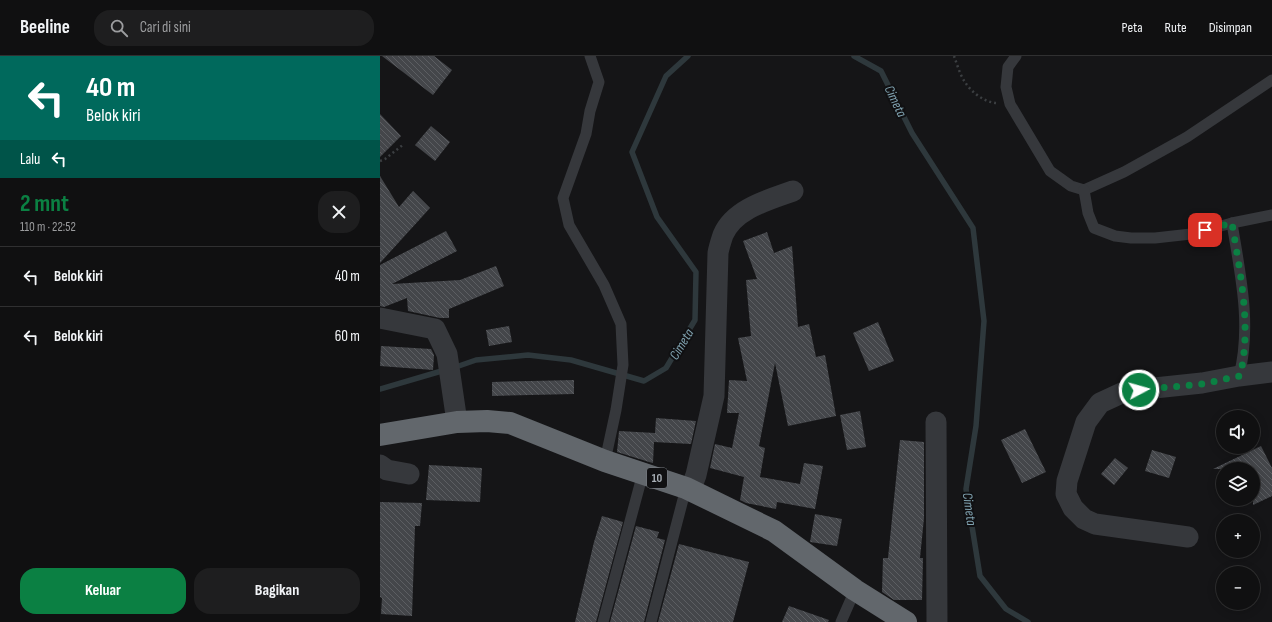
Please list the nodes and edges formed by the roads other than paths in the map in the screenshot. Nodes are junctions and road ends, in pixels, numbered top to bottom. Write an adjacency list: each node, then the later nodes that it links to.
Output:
1 (590, 56): 14 (lane)
2 (1016, 56): 4 (lane)
3 (1272, 80): 4 (lane)
4 (1084, 190): 7 (lane)
5 (793, 191): 18 (street)
6 (1272, 215): 7 (lane)
7 (1232, 223): 10 (lane)
8 (380, 318): 11 (street)
9 (1272, 372): 10 (street)
10 (1240, 376): 19 (street)
11 (457, 422): 13 (highway, 10); 14 (highway, 10)
12 (936, 422): 25 (street)
13 (380, 435)
14 (604, 461): 16 (highway, 10)
15 (380, 465): 17 (street)
16 (643, 473): 18 (highway, 10); 21 (lane)
17 (409, 474)
18 (688, 489): 20 (highway, 10); 22 (lane)
19 (1188, 537)
20 (855, 590): 23 (lane); 24 (highway, 10)
21 (603, 622)
22 (651, 622)
23 (841, 622)
24 (906, 622)
25 (937, 622)

